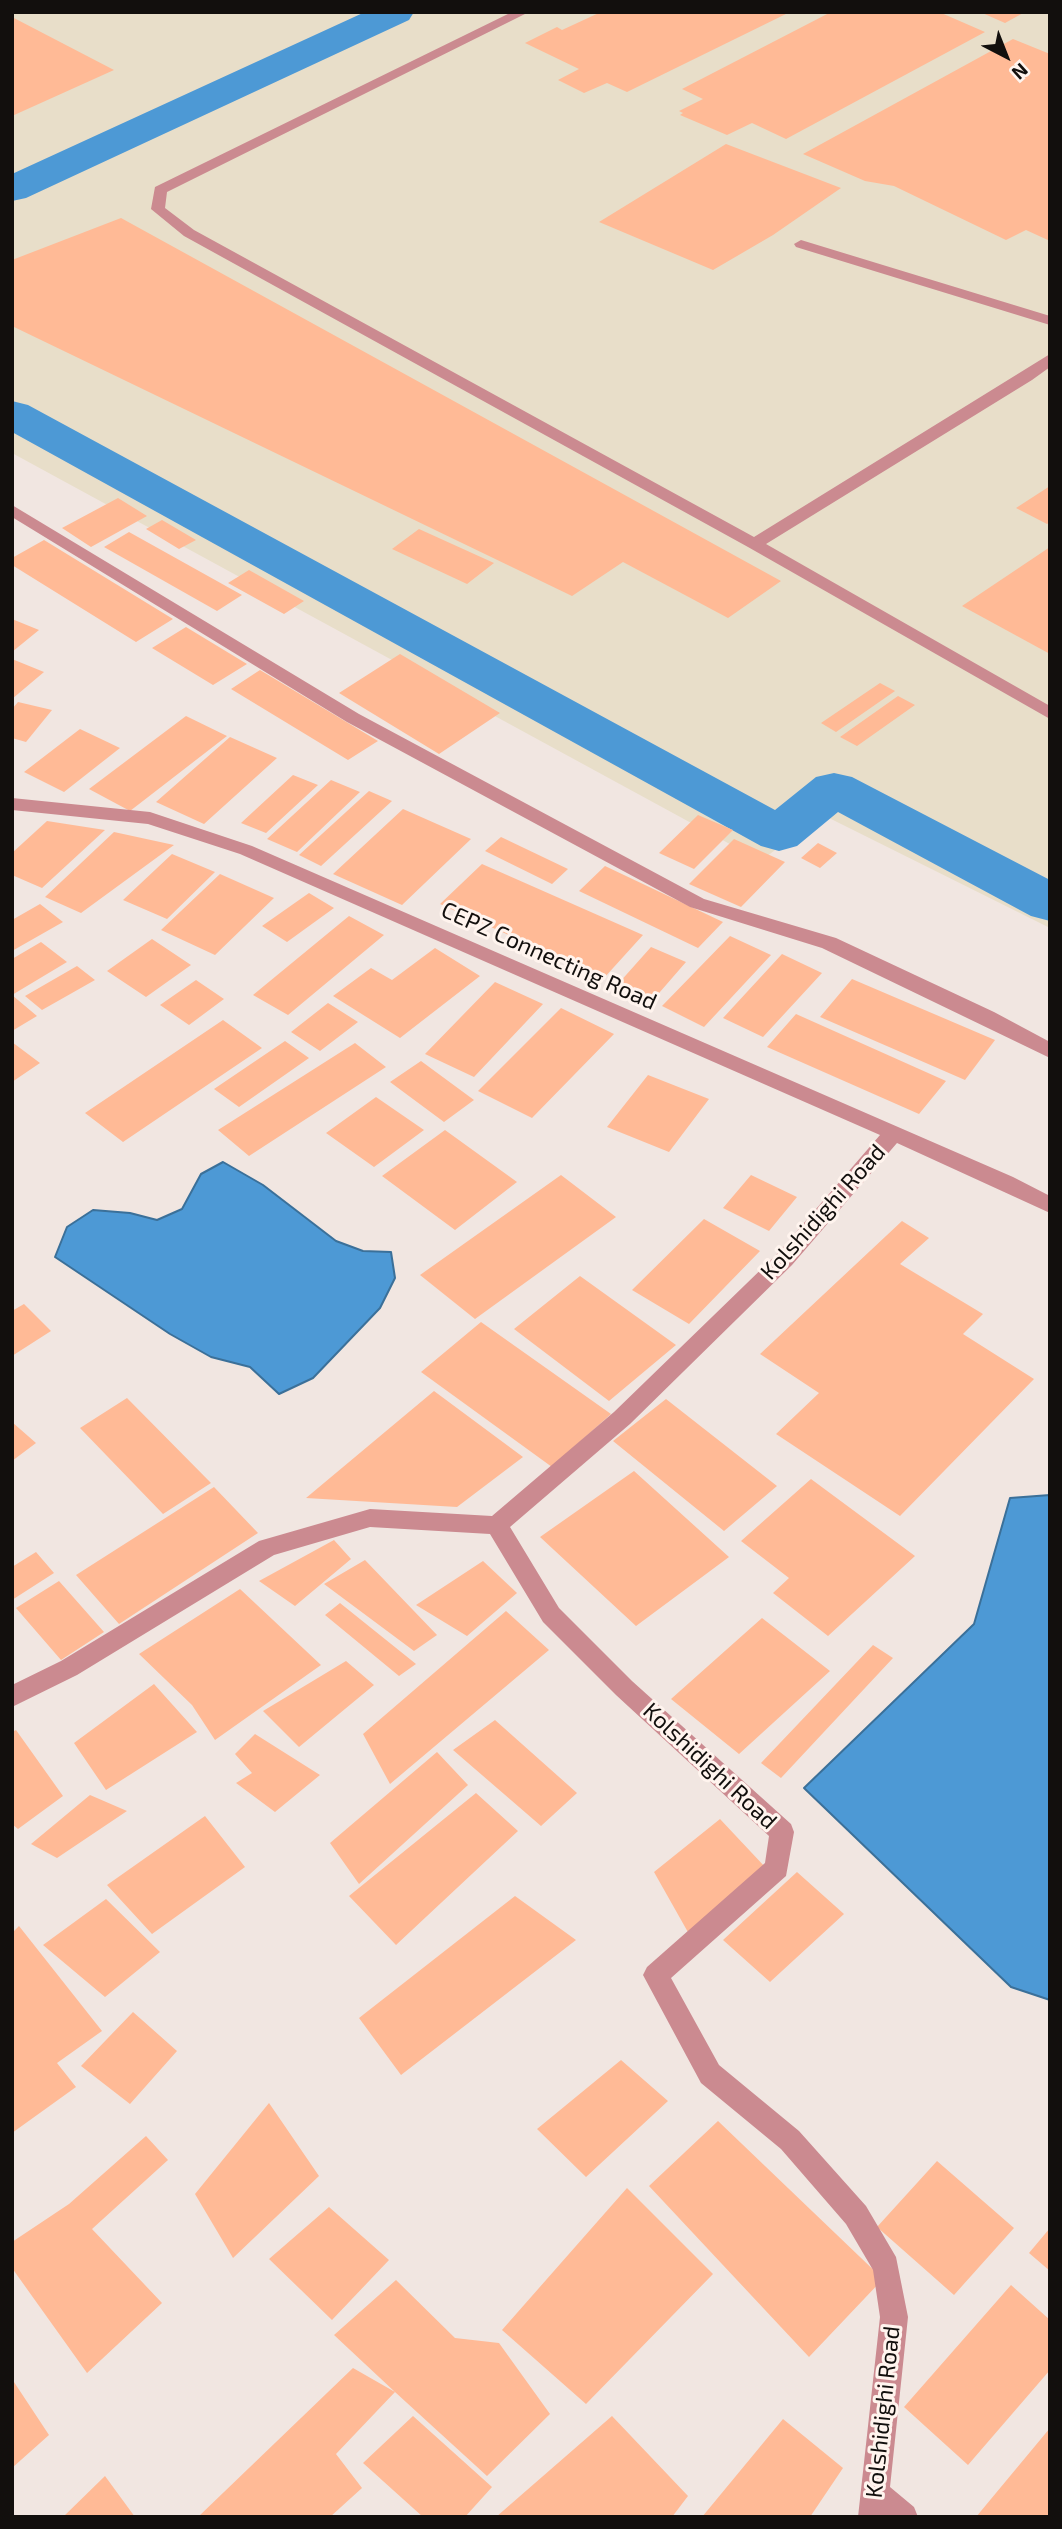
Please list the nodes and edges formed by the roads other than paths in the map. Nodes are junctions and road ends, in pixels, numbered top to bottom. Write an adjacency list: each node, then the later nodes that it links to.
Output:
1 (523, 12): 6 (street)
2 (800, 244): 3 (street)
3 (1050, 321)
4 (1050, 359): 6 (street)
5 (12, 510): 9 (street)
6 (754, 544): 7 (street)
7 (1050, 714)
8 (12, 804): 10 (street, CEPZ Connecting Road)
9 (1050, 1051)
10 (893, 1133): 11 (street, CEPZ Connecting Road); 12 (street, Kolshidighi Road)
11 (1050, 1205)
12 (496, 1525): 13 (street); 14 (street, Kolshidighi Road)
13 (12, 1697)
14 (873, 2505): 15 (street)
15 (904, 2517)

